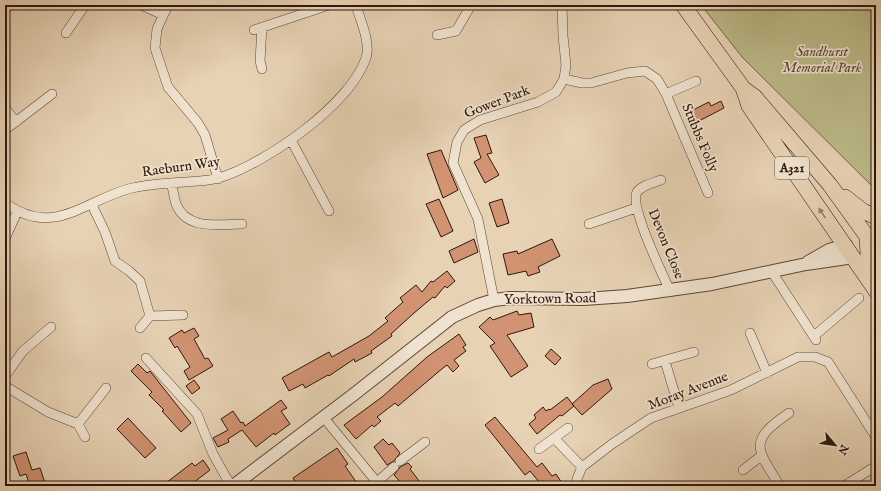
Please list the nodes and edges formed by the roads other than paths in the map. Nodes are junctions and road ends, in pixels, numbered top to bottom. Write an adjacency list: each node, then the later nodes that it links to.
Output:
1 (85, 5): 12 (street)
2 (141, 5): 11 (street)
3 (168, 5): 11 (street)
4 (329, 5): 14 (street)
5 (356, 5): 23 (street, Raeburn Way)
6 (471, 5): 13 (street)
7 (498, 5): 8 (street)
8 (505, 5)
9 (562, 5): 15 (street)
10 (683, 5): 17 (main road, A321)
11 (163, 15): 24 (street)
12 (66, 33)
13 (437, 35)
14 (262, 69)
15 (564, 79): 19 (street, Stubbs Folly); 47 (street, Gower Park)
16 (696, 81): 19 (street, Stubbs Folly)
17 (743, 88): 27 (main road, A321); 39 (main road, A321, one-way to 17)
18 (52, 94): 21 (street)
19 (666, 94): 28 (street, Stubbs Folly)
20 (5, 108): 21 (street)
21 (16, 122): 22 (street)
22 (5, 130)
23 (291, 140): 24 (street, Raeburn Way); 32 (street)
24 (218, 179): 26 (street, Raeburn Way)
25 (661, 180): 31 (street, Devon Close)
26 (171, 183): 30 (street, Raeburn Way); 35 (street)
27 (830, 185): 34 (main road); 37 (main road, A321)
28 (708, 193)
29 (5, 203): 33 (street, Raeburn Way)
30 (92, 205): 33 (street, Raeburn Way); 48 (street)
31 (636, 208): 36 (street, Devon Close); 44 (street, Devon Close)
32 (330, 210)
33 (17, 212): 38 (street)
34 (876, 218)
35 (242, 224)
36 (589, 224)
37 (871, 234): 39 (main road, Yorktown Road); 40 (main road, A321)
38 (5, 239)
39 (846, 244): 40 (main road, A321); 41 (street, Yorktown Road)
40 (869, 253): 41 (street, Yorktown Road); 42 (main road); 45 (main road)
41 (806, 264): 43 (street, Yorktown Road)
42 (876, 271)
43 (772, 272): 44 (street, Yorktown Road); 46 (street)
44 (670, 291): 47 (street, Yorktown Road)
45 (876, 291)
46 (859, 298)
47 (494, 300): 63 (street, Yorktown Road)
48 (150, 316): 49 (street); 51 (street)
49 (184, 316)
50 (51, 327): 58 (street)
51 (140, 328)
52 (750, 333): 57 (street)
53 (694, 352): 55 (street)
54 (146, 358): 76 (street)
55 (665, 361): 56 (street); 61 (street)
56 (652, 364)
57 (766, 373): 61 (street, Moray Avenue); 67 (street, Moray Avenue)
58 (5, 376)
59 (5, 386): 64 (street)
60 (106, 388): 64 (street)
61 (679, 408): 73 (street, Moray Avenue)
62 (790, 413): 71 (street)
63 (324, 418): 75 (street); 76 (street, Yorktown Road)
64 (78, 424): 66 (street)
65 (568, 428): 68 (street)
66 (85, 437)
67 (876, 437)
68 (554, 438): 70 (street); 73 (street)
69 (425, 442): 75 (street)
70 (539, 449)
71 (761, 456): 74 (street); 78 (street)
72 (876, 466): 79 (street)
73 (582, 467): 77 (street)
74 (743, 470)
75 (378, 484)
76 (232, 486)
77 (576, 486)
78 (780, 486)
79 (844, 486)

